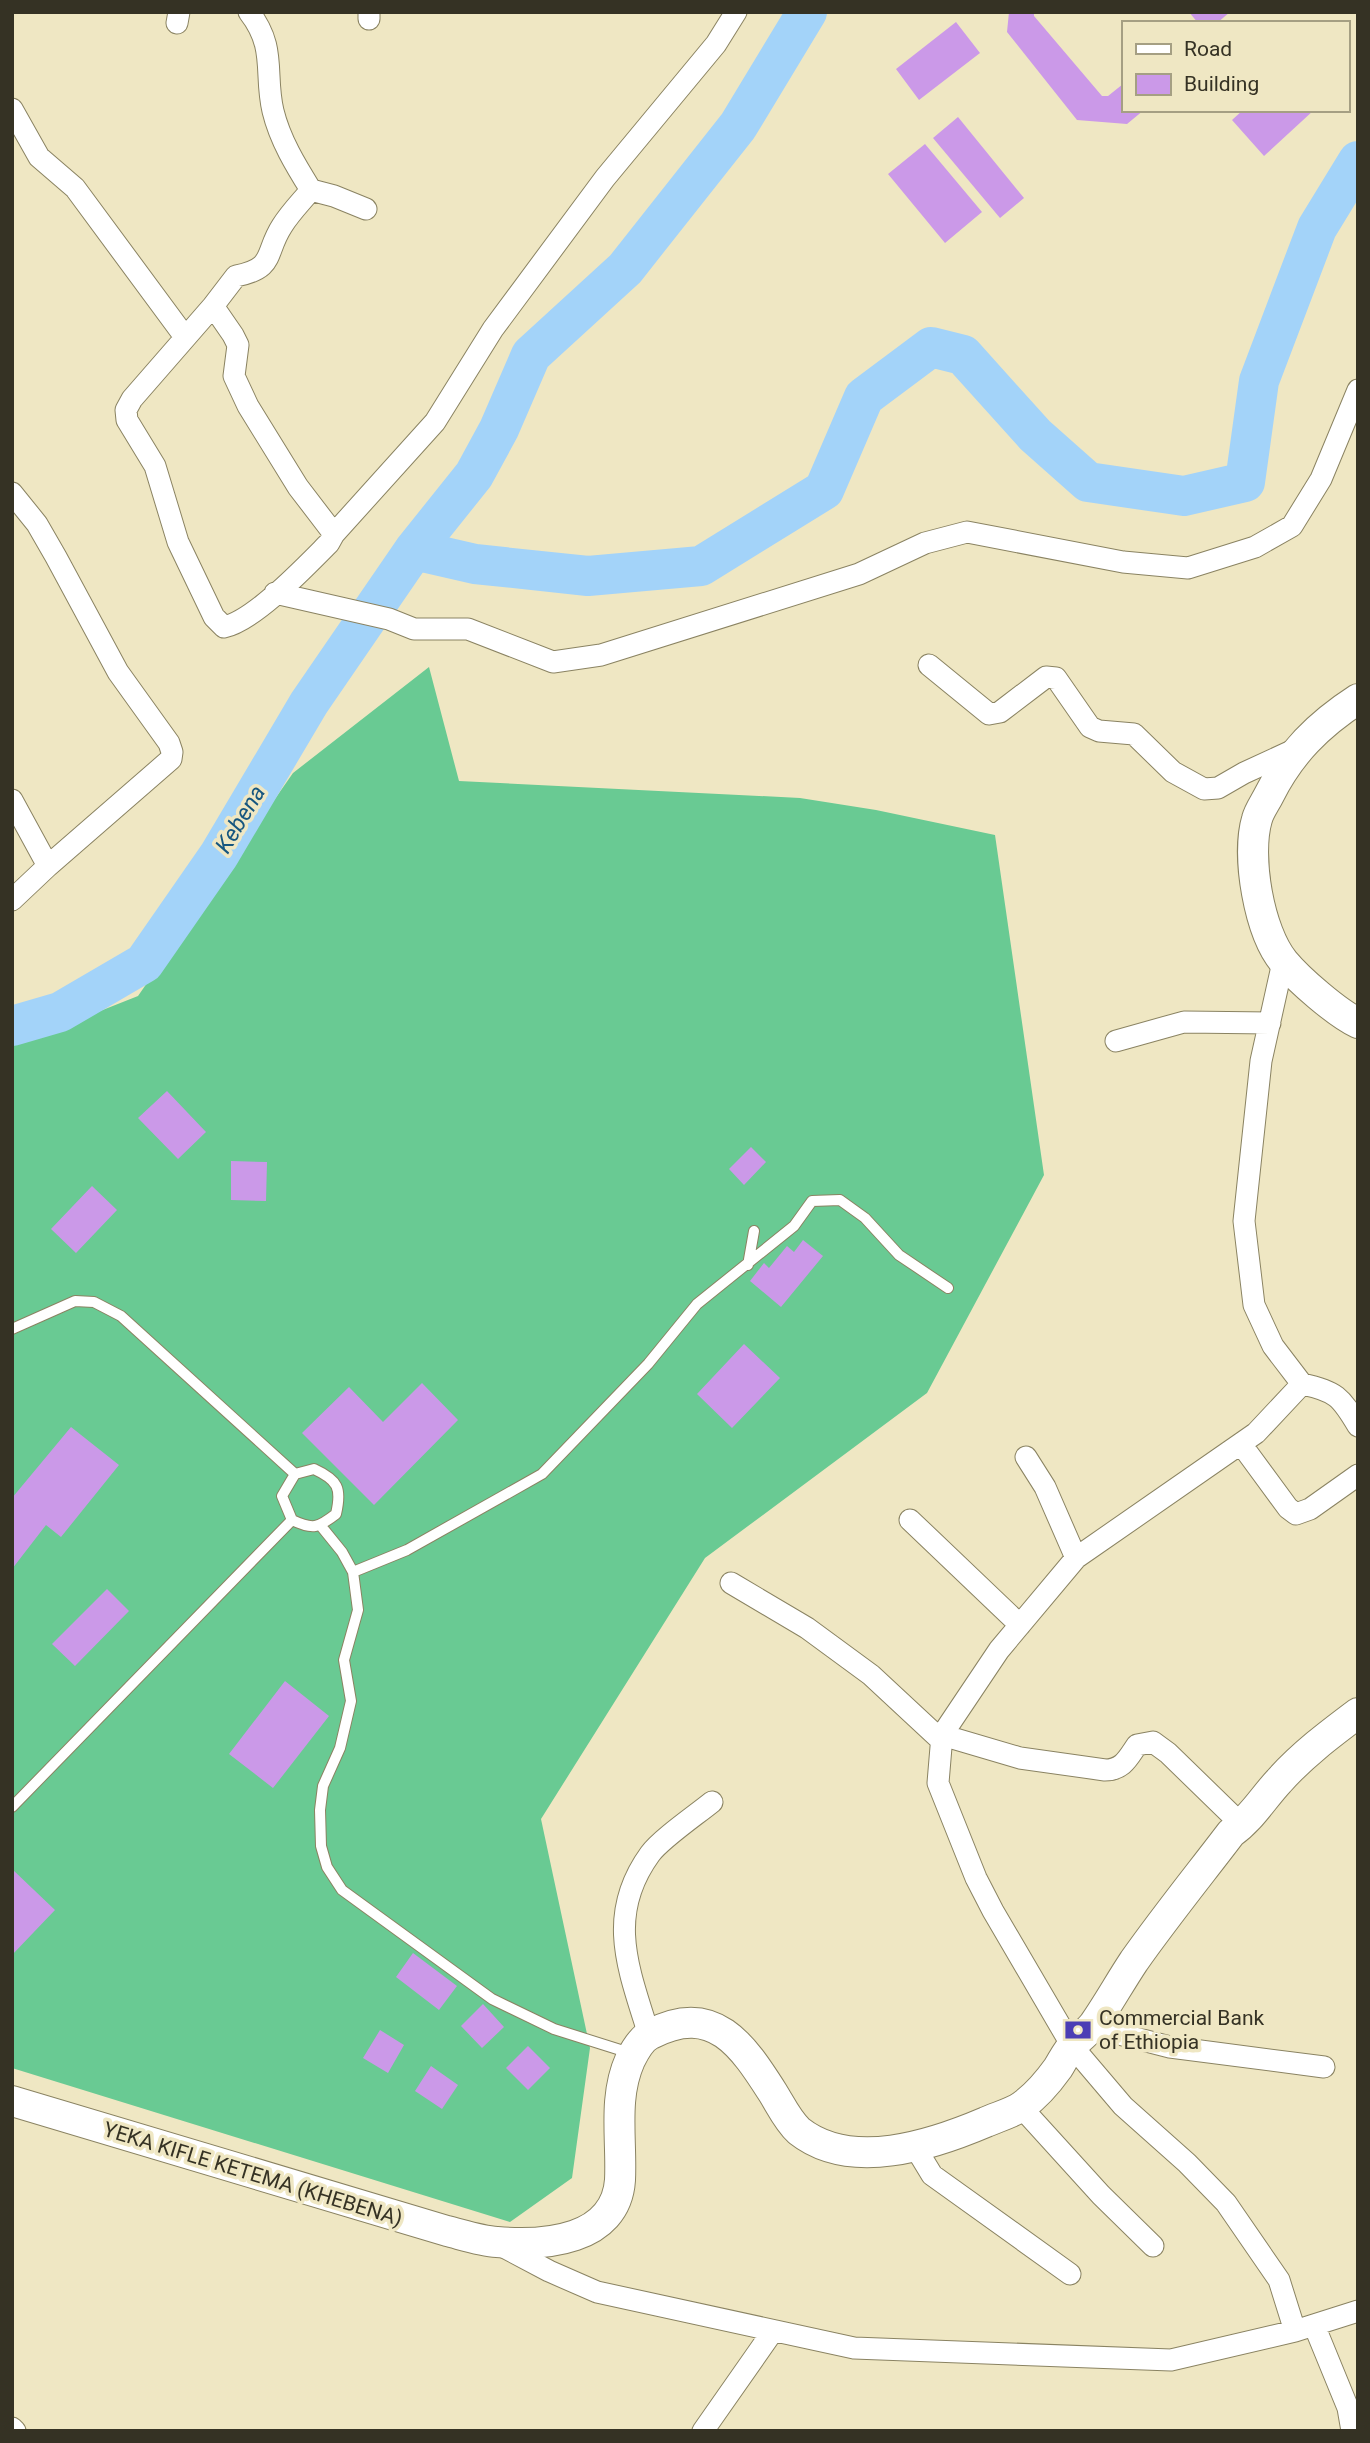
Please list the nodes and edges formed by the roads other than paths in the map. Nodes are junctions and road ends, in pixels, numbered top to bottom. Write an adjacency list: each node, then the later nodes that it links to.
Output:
1 (249, 12): 4 (street)
2 (736, 12): 10 (street)
3 (12, 109): 7 (street)
4 (311, 190): 5 (street); 6 (street)
5 (366, 209)
6 (213, 306): 7 (street); 10 (street)
7 (185, 338): 11 (street)
8 (1358, 390): 11 (street)
9 (12, 493): 16 (street)
10 (334, 534): 11 (street)
11 (275, 593)
12 (929, 665): 14 (street)
13 (1358, 699): 14 (main road)
14 (1296, 749): 18 (main road)
15 (12, 800): 16 (street)
16 (48, 866): 17 (street)
17 (12, 900)
18 (1283, 962): 19 (street); 20 (main road)
19 (1269, 1023): 21 (street); 26 (street)
20 (1358, 1023)
21 (1116, 1041)
22 (754, 1231): 23 (lane)
23 (748, 1265): 24 (lane); 36 (lane)
24 (948, 1288)
25 (12, 1329): 30 (lane)
26 (1303, 1384): 27 (street); 28 (street)
27 (1358, 1426)
28 (1241, 1444): 31 (street); 35 (street)
29 (1026, 1457): 35 (street)
30 (295, 1474): 32 (lane); 34 (lane)
31 (1358, 1475)
32 (292, 1520): 34 (lane); 42 (lane)
33 (910, 1520): 38 (street)
34 (321, 1526): 36 (lane)
35 (1076, 1558): 38 (street)
36 (353, 1573): 45 (lane)
37 (731, 1583): 40 (street)
38 (1020, 1625): 40 (street)
39 (1358, 1713): 43 (main road)
40 (942, 1738): 43 (street); 44 (street)
41 (712, 1802): 45 (street)
42 (12, 1807)
43 (1242, 1825): 44 (main road)
44 (1082, 2036): 46 (street); 48 (main road); 54 (street)
45 (641, 2044): 49 (main road); 50 (main road, YEKA KIFLE KETEMA (KHEBENA))
46 (1324, 2067)
47 (12, 2101): 50 (main road, YEKA KIFLE KETEMA (KHEBENA))
48 (1021, 2107): 49 (main road); 51 (street)
49 (915, 2147): 52 (street)
50 (495, 2242): 55 (street)
51 (1153, 2246)
52 (1070, 2274)
53 (1358, 2311): 54 (street)
54 (1305, 2328): 55 (street); 57 (street)
55 (773, 2331): 56 (street)
56 (703, 2431)
57 (1352, 2431)

